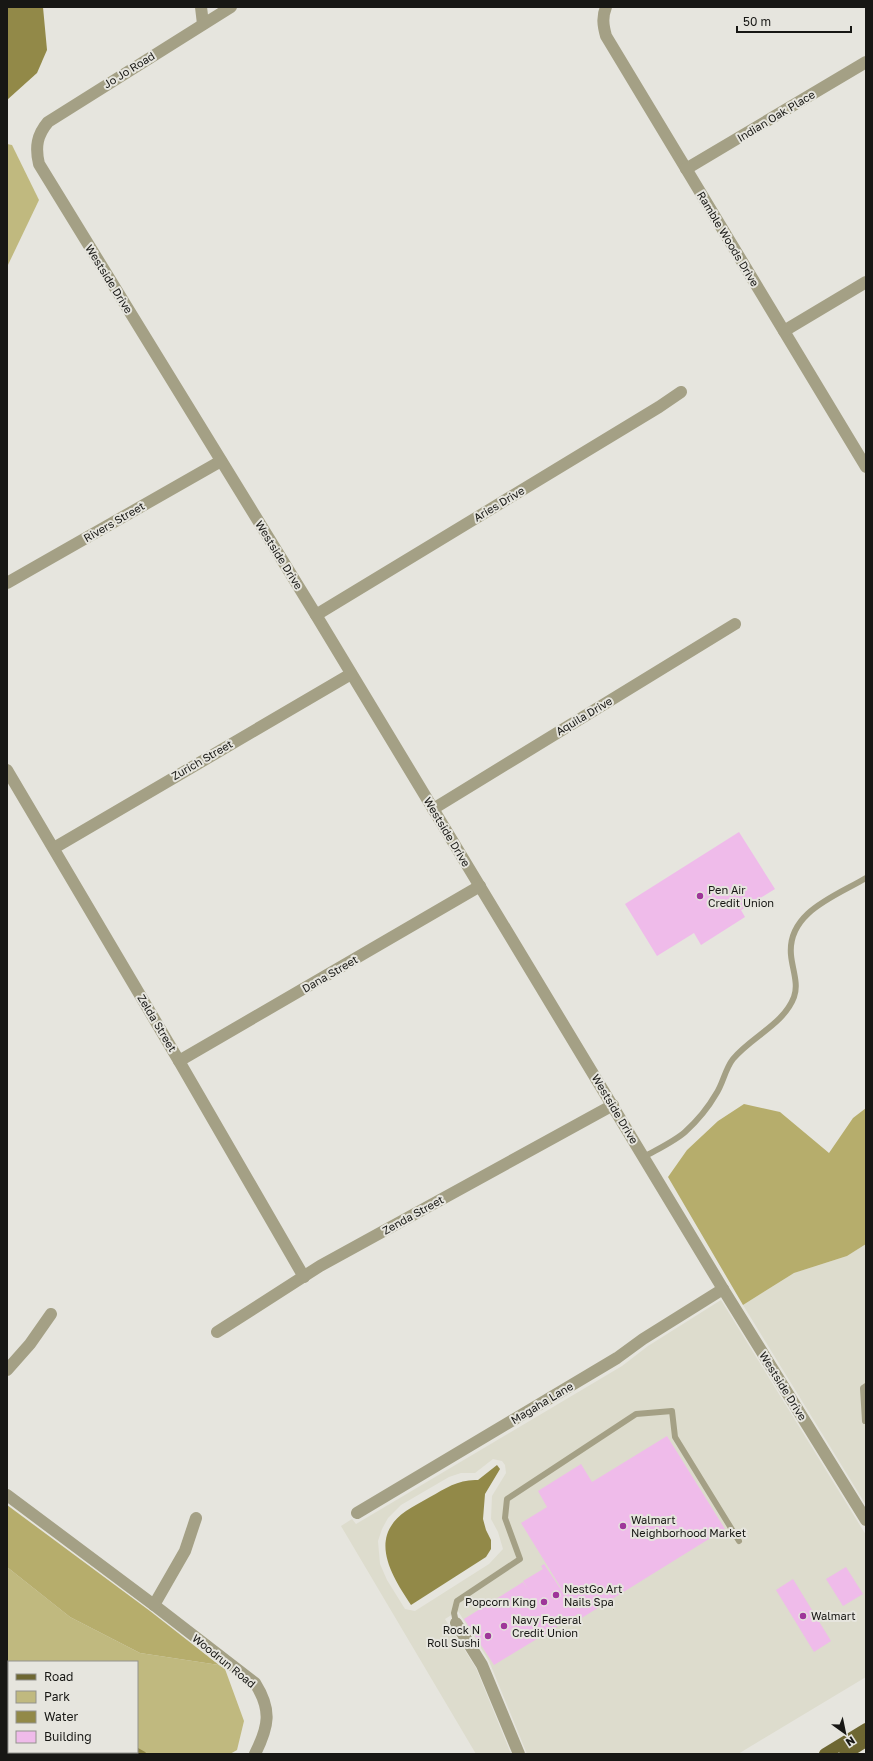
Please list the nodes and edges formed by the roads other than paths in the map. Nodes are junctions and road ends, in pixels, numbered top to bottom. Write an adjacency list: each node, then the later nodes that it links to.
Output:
1 (201, 7): 4 (street)
2 (231, 7): 4 (street, Jo Jo Road)
3 (606, 7): 7 (street, Ramble Woods Drive)
4 (203, 24): 6 (street, Jo Jo Road)
5 (866, 62): 7 (street, Indian Oak Place)
6 (37, 141): 11 (street, Westside Drive)
7 (686, 169): 9 (street, Ramble Woods Drive)
8 (866, 282): 9 (street)
9 (784, 331): 12 (street, Ramble Woods Drive)
10 (681, 392): 14 (street, Aries Drive)
11 (221, 461): 13 (street, Rivers Street); 14 (street, Westside Drive)
12 (866, 467)
13 (7, 583)
14 (316, 615): 16 (street, Westside Drive)
15 (736, 624): 18 (street, Aquila Drive)
16 (350, 674): 18 (street, Westside Drive); 19 (street, Zurich Street)
17 (7, 770): 19 (street, Zelda Street)
18 (433, 809): 21 (street, Westside Drive)
19 (54, 848): 22 (street, Zelda Street)
20 (866, 878): 24 (lane)
21 (480, 886): 22 (street, Dana Street); 23 (street, Westside Drive)
22 (179, 1061): 25 (street, Zelda Street)
23 (613, 1105): 24 (street, Westside Drive); 25 (street, Zenda Street)
24 (644, 1157): 26 (street, Westside Drive)
25 (304, 1277): 28 (street, Zenda Street)
26 (723, 1289): 33 (street, Magaha Lane); 35 (street, Westside Drive)
27 (51, 1314): 29 (street)
28 (217, 1332)
29 (7, 1370)
30 (866, 1386): 31 (lane)
31 (866, 1420)
32 (7, 1495): 37 (street, Woodrun Road)
33 (357, 1513)
34 (196, 1518): 37 (street)
35 (866, 1520)
36 (739, 1541): 38 (lane)
37 (154, 1605): 41 (street, Woodrun Road)
38 (456, 1623): 42 (street)
39 (866, 1729): 43 (main road)
40 (866, 1741): 44 (main road)
41 (255, 1754)
42 (519, 1754)
43 (825, 1754)
44 (845, 1754)

